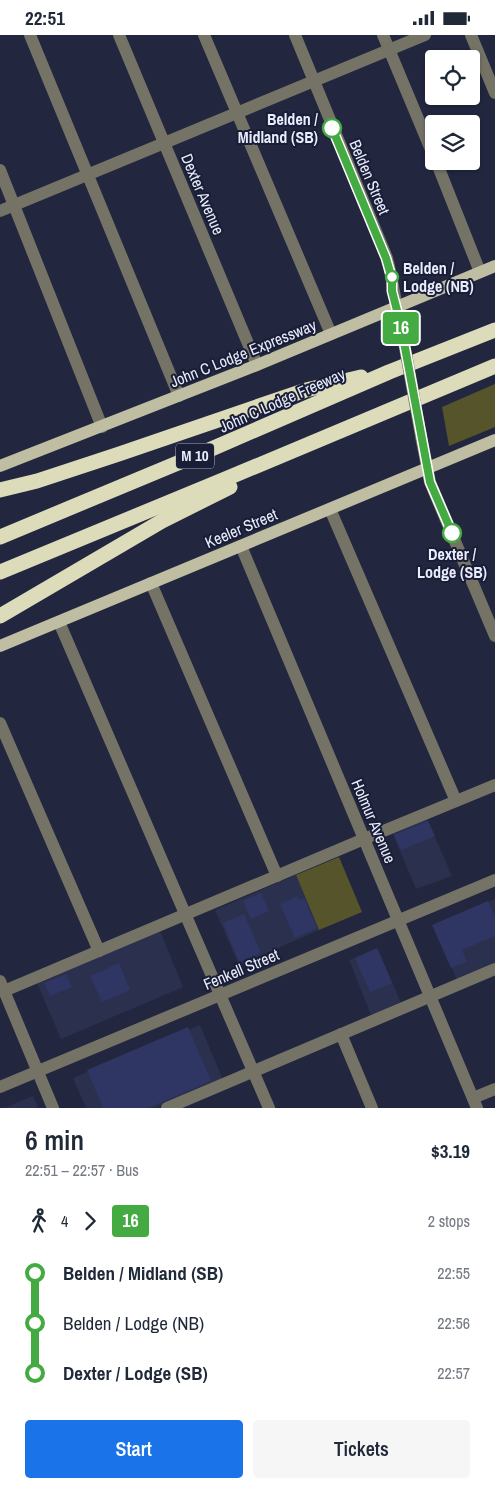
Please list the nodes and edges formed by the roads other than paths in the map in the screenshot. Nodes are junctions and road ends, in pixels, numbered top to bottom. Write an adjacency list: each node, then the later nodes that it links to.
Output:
1 (30, 35): 16 (street)
2 (119, 35): 13 (street, Dexter Avenue)
3 (204, 35): 11 (street)
4 (295, 35): 9 (street, Belden Street)
5 (383, 35): 8 (street)
6 (425, 35): 8 (street)
7 (471, 35): 10 (street)
8 (390, 50): 9 (street); 12 (street)
9 (313, 81): 11 (street); 21 (street, Belden Street)
10 (495, 93)
11 (236, 113): 13 (street); 23 (street)
12 (425, 135)
13 (164, 142): 16 (street); 24 (street, Dexter Avenue)
14 (0, 170): 17 (street)
15 (440, 170): 20 (street)
16 (88, 174): 17 (street); 27 (street)
17 (14, 205): 18 (street); 28 (street)
18 (0, 211)
19 (495, 265): 20 (main road, John C Lodge Expressway)
20 (480, 272): 21 (main road, John C Lodge Expressway)
21 (396, 307): 23 (main road, John C Lodge Expressway); 32 (street, bridge)
22 (495, 330): 26 (highway, John C Lodge Freeway / M 10)
23 (331, 334): 24 (main road, John C Lodge Expressway)
24 (257, 365): 27 (main road, John C Lodge Expressway)
25 (495, 366): 30 (highway, M 10)
26 (389, 372): 33 (highway); 35 (highway, John C Lodge Freeway / M 10)
27 (179, 396): 28 (main road, John C Lodge Expressway)
28 (102, 427): 31 (main road, John C Lodge Expressway)
29 (495, 440): 32 (main road, Keeler Street)
30 (290, 452): 37 (highway, M 10); 39 (highway)
31 (0, 465)
32 (428, 468): 34 (main road, Keeler Street); 41 (street)
33 (0, 490)
34 (330, 509): 36 (main road, Keeler Street); 45 (street)
35 (0, 537)
36 (241, 546): 38 (main road, Keeler Street); 46 (street, Holmur Avenue)
37 (0, 572)
38 (151, 583): 40 (main road, Keeler Street); 47 (street)
39 (0, 616)
40 (60, 622): 42 (main road, Keeler Street); 49 (street)
41 (495, 636)
42 (0, 646)
43 (0, 723): 51 (street)
44 (495, 785): 45 (street)
45 (456, 801): 46 (street)
46 (364, 839): 47 (street); 50 (street, Holmur Avenue)
47 (277, 875): 49 (street)
48 (495, 880): 50 (street, Fenkell Street)
49 (186, 914): 51 (street); 54 (street)
50 (398, 921): 54 (street, Fenkell Street); 55 (street, Holmur Avenue)
51 (99, 951): 53 (street)
52 (495, 969): 55 (street)
53 (2, 986): 57 (street)
54 (221, 995): 57 (street, Fenkell Street); 58 (street)
55 (430, 997): 56 (street); 61 (street, Holmur Avenue)
56 (341, 1034): 58 (street); 65 (street)
57 (38, 1071): 59 (street, Fenkell Street); 62 (street)
58 (254, 1071): 63 (street); 64 (street)
59 (0, 1087)
60 (495, 1089): 61 (street)
61 (475, 1103)
62 (53, 1108)
63 (167, 1108)
64 (270, 1108)
65 (372, 1108)

